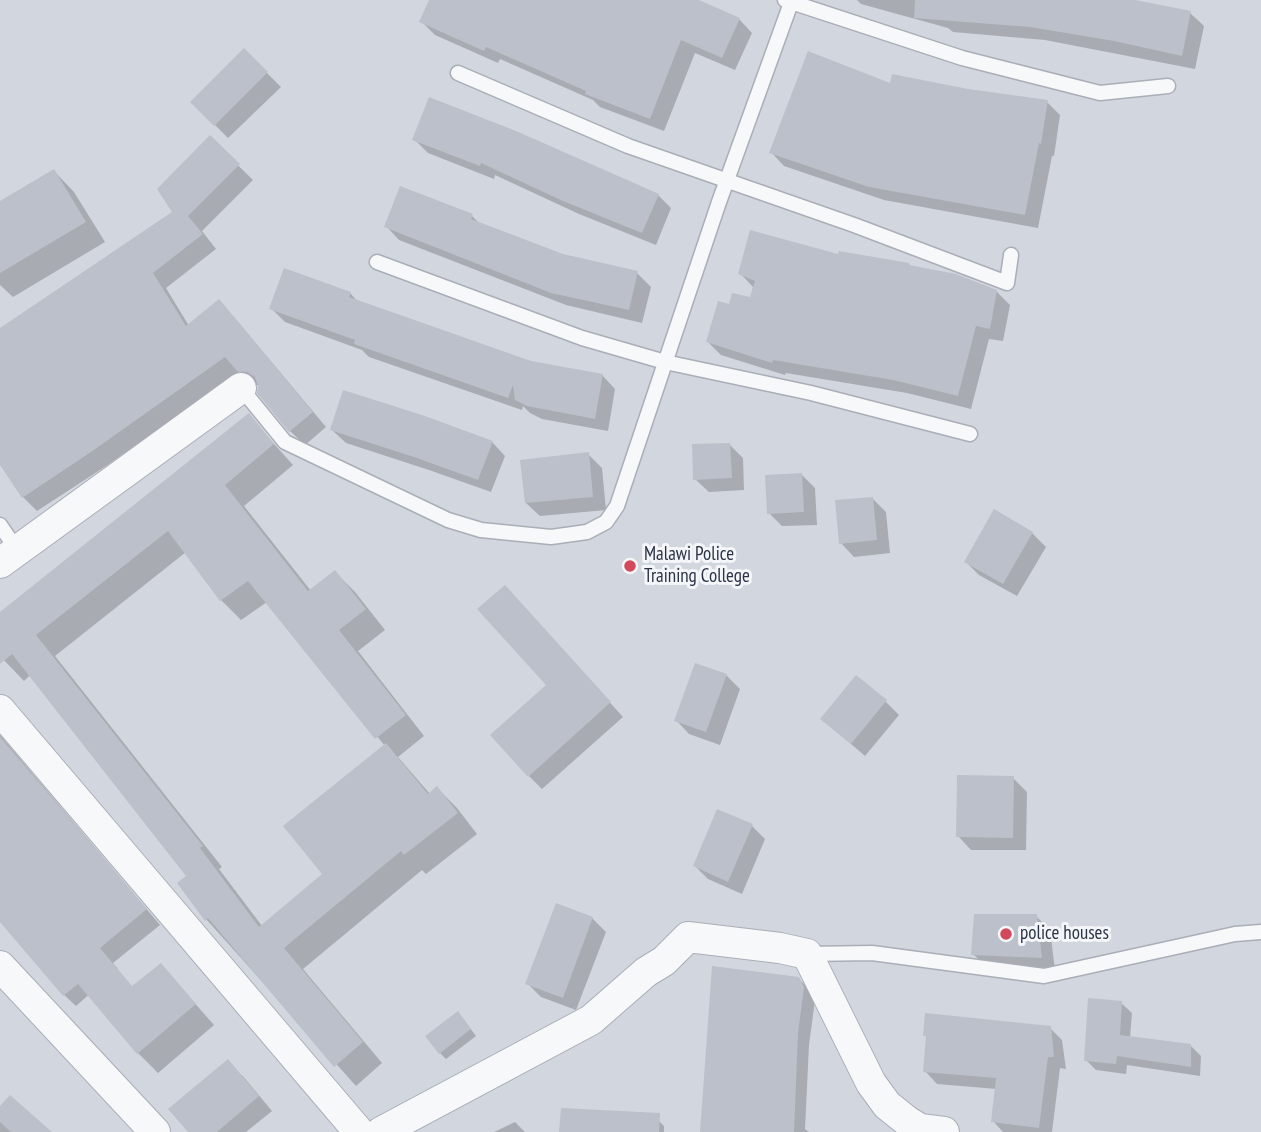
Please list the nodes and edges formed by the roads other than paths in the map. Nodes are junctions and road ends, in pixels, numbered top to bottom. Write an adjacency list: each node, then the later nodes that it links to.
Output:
1 (789, 1): 3 (lane); 4 (lane)
2 (458, 73): 4 (lane)
3 (1168, 86)
4 (727, 180): 5 (lane); 7 (lane)
5 (1011, 255)
6 (377, 262): 7 (lane)
7 (665, 362): 8 (lane); 9 (lane)
8 (241, 388): 11 (street)
9 (971, 434)
10 (0, 525): 11 (lane)
11 (8, 556)
12 (0, 710): 17 (street)
13 (1261, 933): 14 (lane)
14 (807, 954): 18 (street); 19 (street)
15 (0, 966): 16 (street)
16 (155, 1132)
17 (359, 1132)
18 (381, 1132)
19 (944, 1132)

